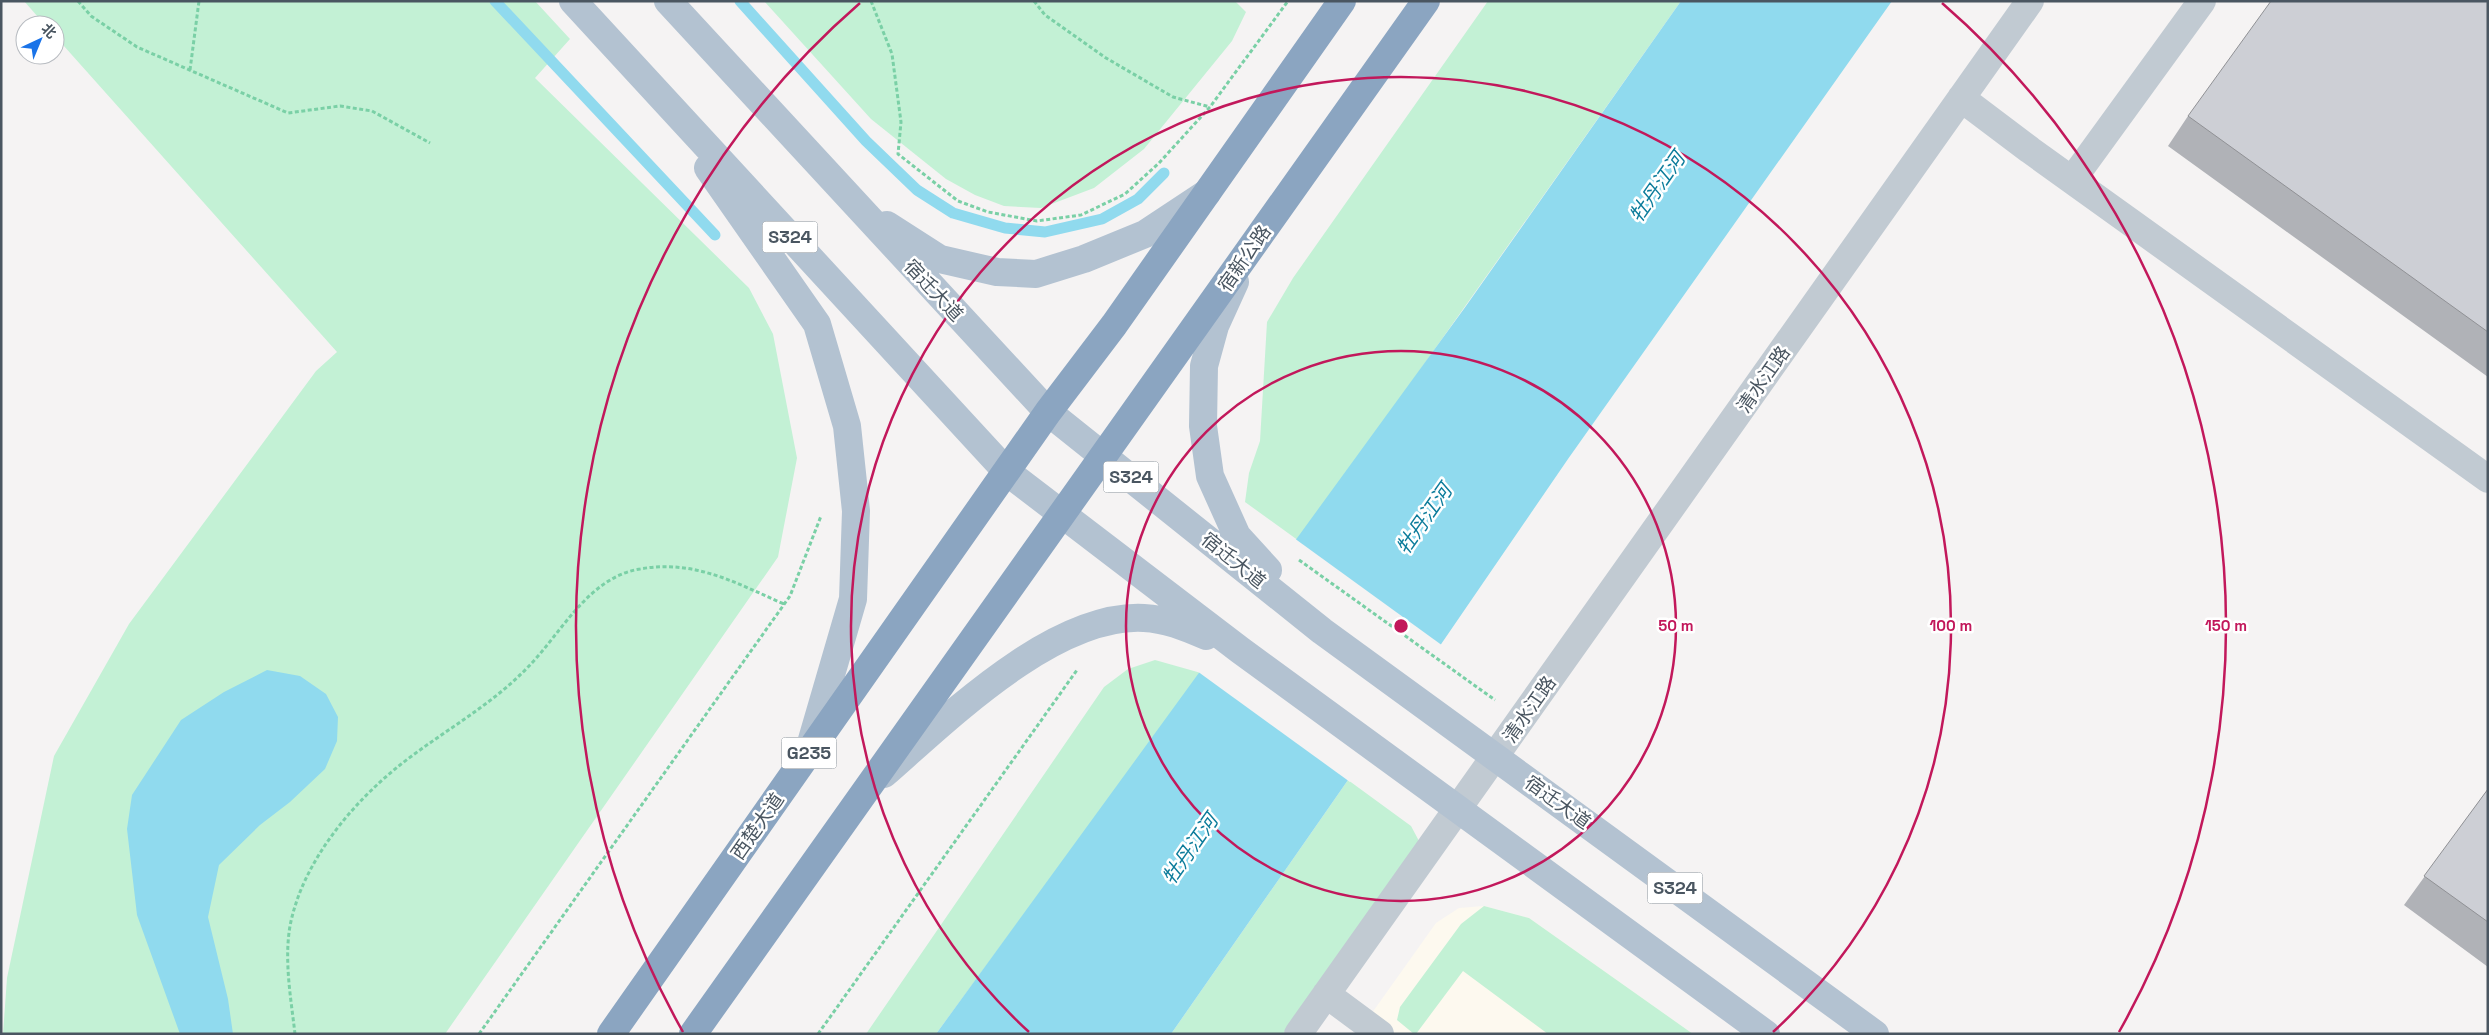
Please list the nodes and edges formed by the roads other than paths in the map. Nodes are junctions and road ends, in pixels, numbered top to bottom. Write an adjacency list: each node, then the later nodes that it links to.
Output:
1 (574, 1): 7 (main road, S324)
2 (668, 1): 11 (main road, 宿迁大道 / S324)
3 (1342, 1): 10 (highway)
4 (1426, 1): 12 (highway, 宿新公路)
5 (2030, 1): 8 (street, 清水江路)
6 (2202, 1): 9 (street)
7 (649, 83): 15 (main road, S324); 21 (main road)
8 (1961, 98): 9 (street); 20 (street, 清水江路)
9 (2072, 180): 16 (street)
10 (1207, 193): 11 (main road); 13 (highway)
11 (856, 205): 13 (main road, 宿迁大道 / S324)
12 (1252, 247): 14 (highway, 宿新公路); 18 (main road)
13 (1048, 412): 14 (main road, 宿迁大道 / S324); 15 (highway)
14 (1104, 455): 17 (highway, 宿新公路); 18 (main road, 宿迁大道 / S324)
15 (1007, 472): 17 (main road, S324); 21 (highway, 西楚大道 / G235)
16 (2488, 479)
17 (1062, 514): 19 (main road, S324); 22 (highway)
18 (1322, 631): 20 (main road, 宿迁大道 / S324)
19 (1240, 650): 22 (main road); 23 (main road, S324)
20 (1485, 749): 23 (street, 清水江路); 30 (main road, 宿迁大道 / S324)
21 (807, 755): 25 (highway, 西楚大道 / G235)
22 (868, 788): 26 (highway)
23 (1447, 800): 24 (street); 29 (main road, S324)
24 (1326, 994): 27 (street); 28 (street)
25 (610, 1034)
26 (693, 1034)
27 (1298, 1034)
28 (1380, 1034)
29 (1766, 1034)
30 (1875, 1034)

